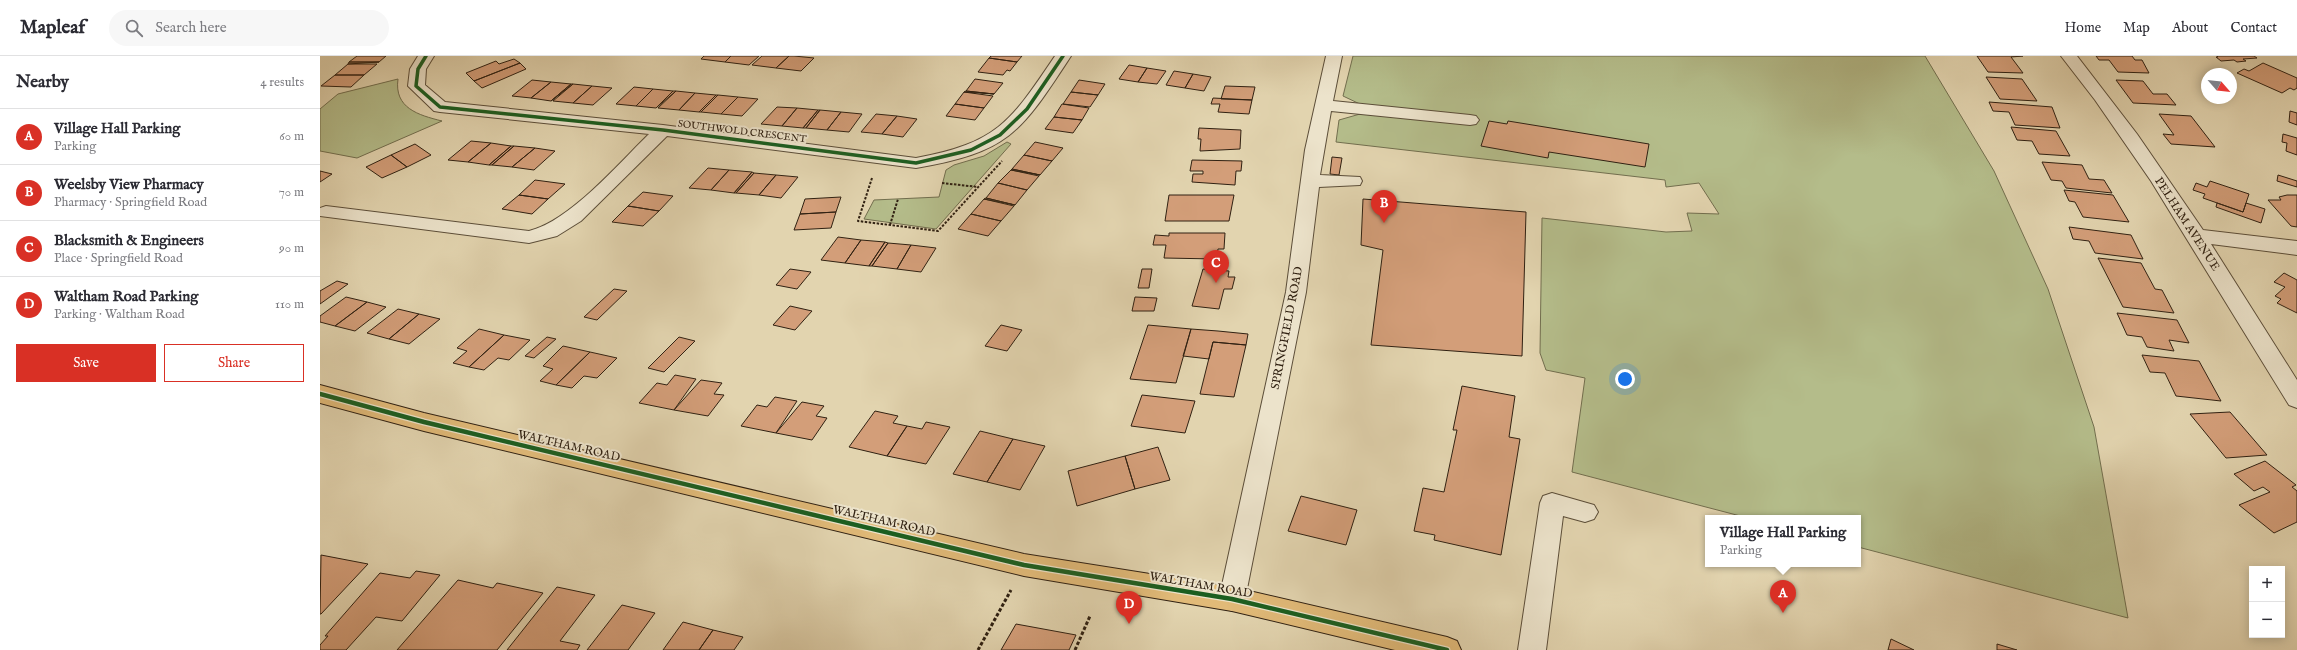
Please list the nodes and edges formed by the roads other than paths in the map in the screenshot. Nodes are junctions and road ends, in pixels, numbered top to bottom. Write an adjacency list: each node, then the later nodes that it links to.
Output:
1 (426, 56): 7 (street, SOUTHWOLD CRESCENT)
2 (1063, 56): 7 (street, SOUTHWOLD CRESCENT)
3 (1334, 56): 5 (street, SPRINGFIELD ROAD)
4 (2069, 56): 11 (street, PELHAM AVENUE)
5 (1324, 105): 6 (street); 8 (street, SPRINGFIELD ROAD)
6 (1470, 120)
7 (662, 130): 10 (street)
8 (1310, 181): 9 (street); 16 (street, SPRINGFIELD ROAD)
9 (1353, 181)
10 (326, 212)
11 (2196, 236): 12 (street); 14 (street, PELHAM AVENUE)
12 (2297, 248)
13 (320, 394): 16 (main road, WALTHAM ROAD)
14 (2297, 399)
15 (1585, 512): 18 (street)
16 (1232, 599): 17 (main road, WALTHAM ROAD)
17 (1447, 650)
18 (1532, 650)

